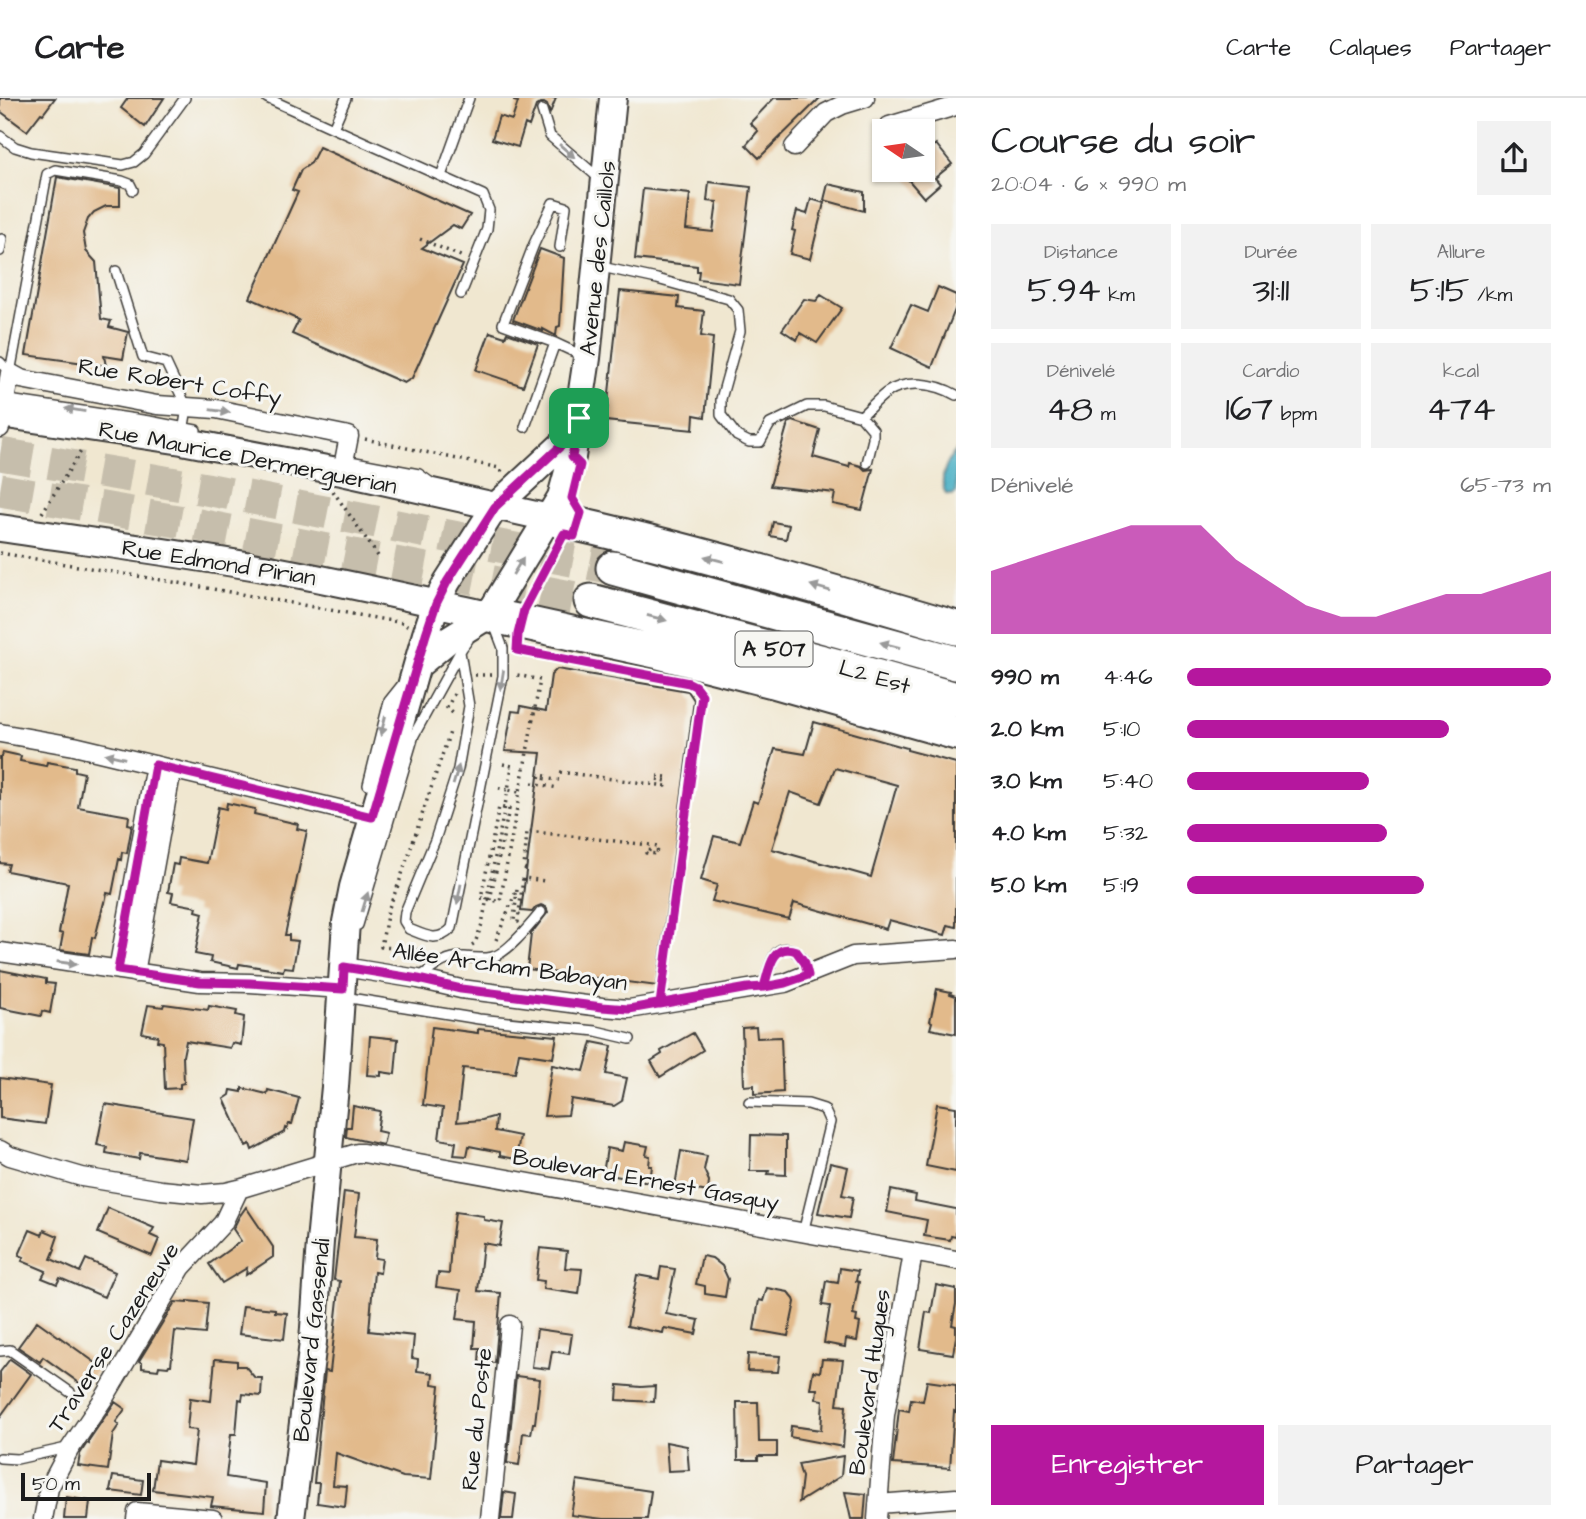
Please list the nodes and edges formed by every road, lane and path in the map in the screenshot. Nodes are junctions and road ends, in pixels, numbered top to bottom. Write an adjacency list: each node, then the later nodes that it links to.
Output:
1 (185, 98): 11 (lane)
2 (267, 98): 10 (lane)
3 (346, 98): 10 (lane)
4 (469, 98): 13 (lane)
5 (613, 98): 14 (street, Avenue des Caillols)
6 (865, 98): 12 (street)
7 (956, 106): 9 (street)
8 (542, 110): 14 (lane, one-way to 14)
9 (913, 119)
10 (333, 128): 13 (lane)
11 (0, 135)
12 (794, 147)
13 (441, 176): 20 (lane)
14 (604, 183): 21 (street, Avenue des Caillols)
15 (133, 190): 26 (lane)
16 (2, 239): 19 (lane)
17 (420, 239): 20 (path)
18 (560, 247): 24 (lane)
19 (0, 251)
20 (474, 262): 23 (lane)
21 (596, 266): 25 (street, Avenue des Caillols); 30 (lane)
22 (116, 271): 28 (lane)
23 (461, 294)
24 (555, 344): 25 (lane); 32 (lane)
25 (587, 358): 31 (street, Avenue des Caillols)
26 (5, 367): 28 (street, Rue Robert Coffy); 29 (street)
27 (956, 395): 30 (lane)
28 (187, 408): 35 (lane); 36 (street, Rue Robert Coffy, one-way to 36)
29 (1, 411): 33 (street, Rue Maurice Dermerguerian); 35 (lane, one-way to 29)
30 (861, 416): 37 (lane)
31 (579, 418): 39 (street, Avenue des Caillols); 41 (street, Avenue des Caillols)
32 (526, 427)
33 (96, 428): 35 (street, Rue Maurice Dermerguerian); 43 (path)
34 (208, 433): 35 (lane)
35 (183, 434): 38 (street, Rue Maurice Dermerguerian)
36 (349, 436): 38 (street); 39 (path)
37 (867, 463)
38 (334, 464): 40 (street, Rue Maurice Dermerguerian); 45 (path)
39 (514, 487): 40 (street, Avenue des Caillols)
40 (495, 507): 41 (street); 48 (street, Avenue des Caillols)
41 (563, 521): 50 (highway, one-way to 41); 51 (street, Avenue des Caillols, one-way to 41); 51 (path)
42 (0, 528): 43 (street, Rue Edmond Pirian)
43 (30, 532): 48 (street, Rue Edmond Pirian)
44 (0, 554): 49 (path)
45 (378, 556)
46 (613, 569): 54 (highway, L2 Est / A 507, one-way to 46)
47 (591, 601): 58 (highway, L2 Est / A 507, one-way to 58)
48 (436, 604): 51 (street); 55 (street, Avenue des Caillols)
49 (402, 623)
50 (956, 628)
51 (509, 629): 52 (lane); 52 (lane, one-way to 52); 53 (path); 55 (street, Avenue des Caillols); 60 (highway)
52 (460, 652): 84 (lane, one-way to 52)
53 (583, 663)
54 (956, 663)
55 (416, 671): 68 (lane, one-way to 68); 73 (street, Avenue des Caillols)
56 (519, 675): 72 (path)
57 (689, 683): 86 (path)
58 (956, 699)
59 (0, 733): 62 (street, one-way to 59)
60 (956, 733)
61 (503, 764): 71 (path)
62 (163, 767): 73 (street); 81 (street)
63 (560, 772): 65 (path)
64 (546, 776): 66 (path)
65 (666, 777)
66 (559, 780)
67 (532, 783): 70 (path)
68 (368, 785)
69 (499, 788): 71 (path)
70 (558, 788)
71 (508, 790): 72 (path); 72 (path)
72 (519, 792)
73 (372, 817): 84 (street, Avenue des Caillols)
74 (657, 851): 75 (path)
75 (526, 869)
76 (545, 881): 78 (path)
77 (541, 912): 83 (lane)
78 (494, 946)
79 (956, 949): 82 (street, Allée Archam Babayan)
80 (0, 952): 81 (street, Allée Archam Babayan, one-way to 81)
81 (126, 971): 84 (street, Allée Archam Babayan)
82 (808, 975): 85 (street, Allée Archam Babayan); 85 (lane)
83 (418, 979): 84 (street, Allée Archam Babayan); 86 (street, Allée Archam Babayan)
84 (343, 984): 87 (lane); 90 (street, Avenue des Caillols)
85 (764, 987): 86 (street, Allée Archam Babayan)
86 (660, 1004)
87 (630, 1039)
88 (748, 1102): 92 (lane)
89 (0, 1150): 91 (street, Boulevard Ernest Gasquy)
90 (328, 1161): 91 (street, Boulevard Ernest Gasquy); 92 (street, Boulevard Ernest Gasquy); 105 (street, Boulevard Gassendi)
91 (239, 1189): 98 (street, Traverse Cazeneuve)
92 (803, 1233): 93 (street, Boulevard Ernest Gasquy)
93 (913, 1253): 94 (street, Boulevard Ernest Gasquy); 101 (street, Boulevard Hugues)
94 (956, 1260)
95 (510, 1325): 106 (street, Rue du Poste)
96 (0, 1351): 97 (lane)
97 (70, 1392)
98 (69, 1450): 99 (lane); 102 (street, Traverse Cazeneuve)
99 (0, 1458)
100 (956, 1498): 101 (street)
101 (878, 1511)
102 (43, 1519)
103 (136, 1519): 104 (street)
104 (214, 1519)
105 (291, 1519)
106 (490, 1519)

